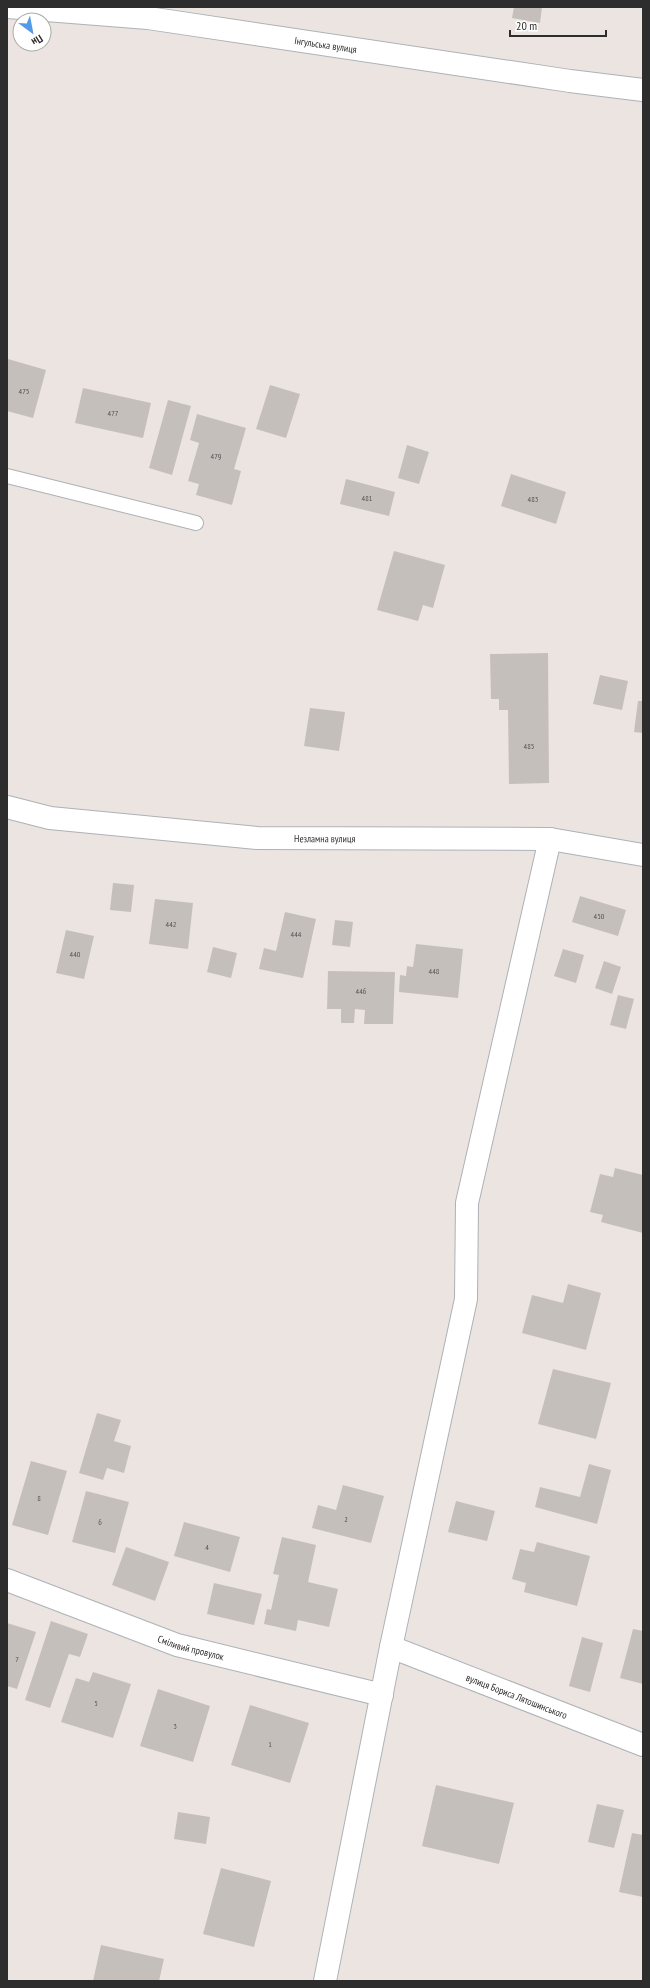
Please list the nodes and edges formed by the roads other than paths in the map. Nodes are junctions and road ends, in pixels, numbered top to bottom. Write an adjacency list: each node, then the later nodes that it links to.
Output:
1 (8, 7): 2 (street, Інгульська вулиця)
2 (643, 90)
3 (7, 476): 4 (lane)
4 (196, 523)
5 (7, 807): 6 (street, Незламна вулиця)
6 (550, 839): 7 (street, Незламна вулиця); 9 (street)
7 (643, 855)
8 (7, 1580): 10 (street, Сміливий провулок)
9 (391, 1647): 10 (street); 11 (street, вулиця Бориса Лятошинського)
10 (382, 1695): 12 (street)
11 (643, 1745)
12 (325, 1981)

